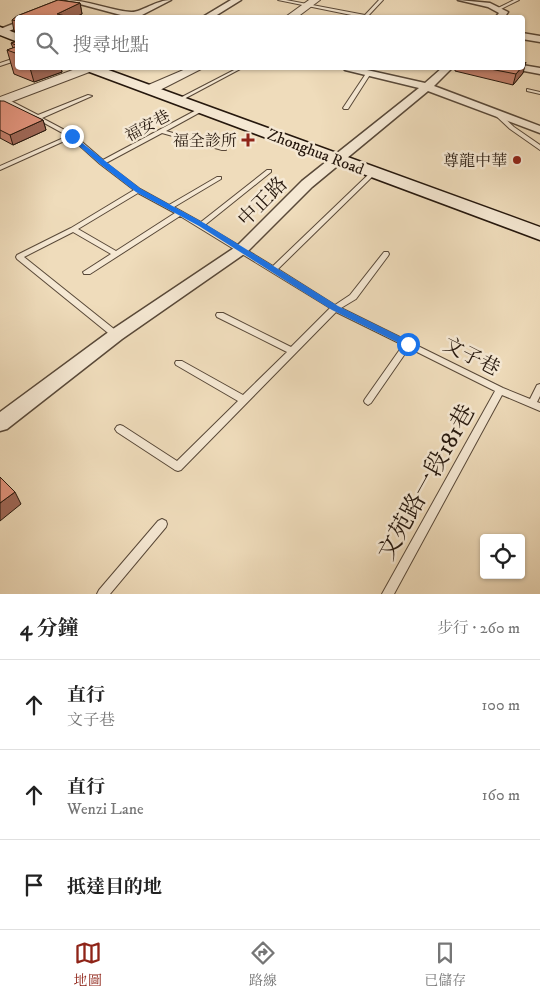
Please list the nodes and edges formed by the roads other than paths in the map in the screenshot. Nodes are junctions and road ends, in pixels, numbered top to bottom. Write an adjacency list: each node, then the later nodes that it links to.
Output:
1 (94, 0): 10 (street)
2 (167, 0): 12 (street)
3 (237, 0): 13 (street)
4 (280, 0): 9 (lane)
5 (381, 0): 16 (lane)
6 (462, 0): 11 (street)
7 (517, 0): 11 (lane)
8 (67, 1): 10 (street)
9 (311, 3): 14 (street); 15 (lane)
10 (86, 4): 12 (street)
11 (500, 13)
12 (134, 15)
13 (210, 15)
14 (293, 15)
15 (362, 15)
16 (367, 15)
17 (15, 25): 18 (street)
18 (0, 31): 20 (main road)
19 (525, 36): 21 (street)
20 (15, 37)
21 (540, 39)
22 (15, 59): 23 (lane)
23 (0, 65)
24 (525, 68): 31 (street)
25 (83, 70): 39 (street)
26 (98, 70): 34 (main road, Zhonghua Road)
27 (193, 70): 34 (street)
28 (236, 70): 38 (lane, 福安巷)
29 (357, 70): 32 (street)
30 (445, 70): 33 (street, 中正路)
31 (540, 71)
32 (370, 73): 33 (street); 41 (lane)
33 (427, 88): 42 (street); 49 (street, 中正路)
34 (152, 89): 38 (main road, Zhonghua Road)
35 (528, 90): 36 (lane)
36 (540, 93)
37 (90, 96): 43 (lane)
38 (180, 99): 40 (main road, Zhonghua Road)
39 (2, 101): 43 (lane, 文子巷)
40 (204, 108): 45 (lane, 福安巷); 49 (main road, Zhonghua Road)
41 (346, 108)
42 (495, 111): 44 (street); 47 (lane)
43 (36, 118): 46 (lane, 文子巷)
44 (540, 130)
45 (162, 131): 48 (lane); 50 (lane, 福安巷)
46 (72, 136): 50 (lane, 文子巷); 51 (lane)
47 (540, 148)
48 (224, 150)
49 (336, 159): 53 (main road, Zhonghua Road); 61 (street, 中正路)
50 (102, 163): 55 (lane, 文子巷)
51 (0, 168)
52 (269, 171): 58 (lane)
53 (373, 173): 60 (main road, Zhonghua Road); 64 (lane)
54 (219, 178): 56 (lane)
55 (138, 190): 56 (lane, 文子巷); 59 (lane)
56 (170, 207): 57 (lane, 文子巷)
57 (180, 213): 58 (lane, 文子巷); 62 (lane)
58 (201, 225): 61 (lane, 文子巷)
59 (73, 229): 62 (lane); 68 (lane)
60 (540, 234)
61 (242, 249): 64 (lane, 文子巷); 68 (street, 中正路)
62 (117, 254): 65 (lane)
63 (386, 254): 66 (lane)
64 (274, 269): 66 (lane, 文子巷)
65 (87, 272)
66 (335, 308): 69 (lane, 文子巷); 70 (lane)
67 (220, 315): 70 (lane)
68 (116, 335): 77 (street, 中正路)
69 (408, 344): 73 (lane, 文子巷); 75 (lane)
70 (292, 351): 74 (lane)
71 (179, 363): 74 (lane)
72 (540, 386): 76 (lane)
73 (500, 390): 76 (lane, 文子巷); 81 (lane, 文苑路一段181巷)
74 (244, 400): 78 (lane)
75 (368, 401)
76 (536, 405)
77 (0, 424)
78 (120, 429)
79 (162, 524): 80 (lane)
80 (103, 594)
81 (388, 594)

